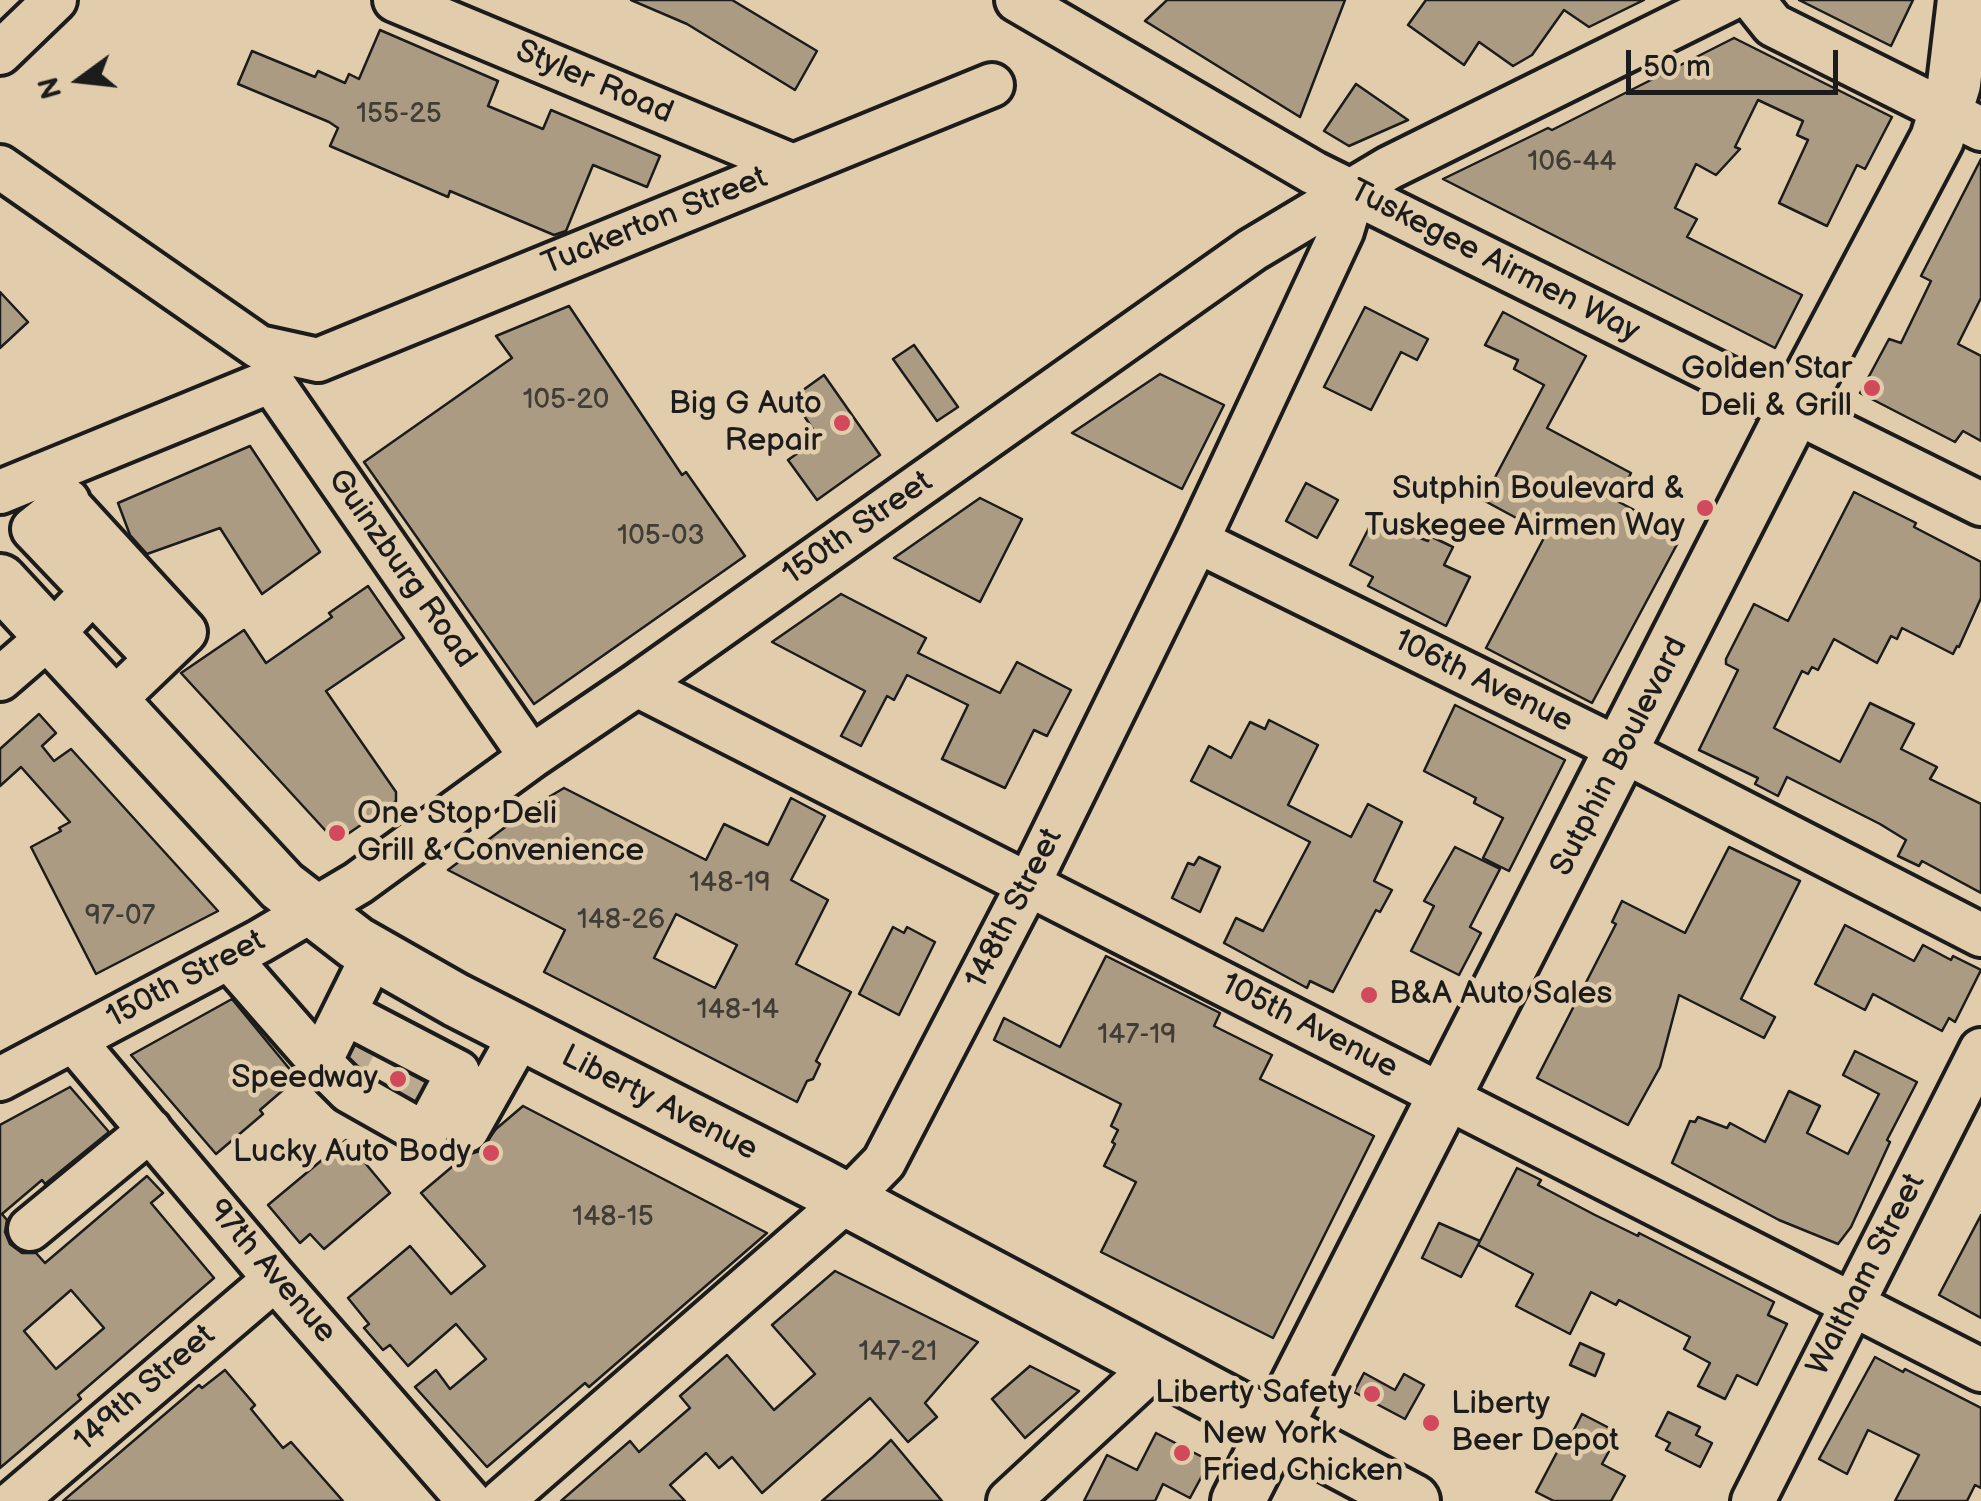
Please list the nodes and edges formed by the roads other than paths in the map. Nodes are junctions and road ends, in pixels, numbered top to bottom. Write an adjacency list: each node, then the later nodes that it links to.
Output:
1 (55, 0): 8 (street)
2 (395, 0): 11 (street, Styler Road)
3 (1017, 0): 7 (street, Tuskegee Airmen Way)
4 (1728, 0): 13 (street, 150th Street)
5 (1753, 0): 10 (street)
6 (1964, 0): 10 (main road, Sutphin Boulevard)
7 (1070, 12): 13 (street, Tuskegee Airmen Way)
8 (0, 53)
9 (992, 85): 11 (street, Tuckerton Street)
10 (1963, 120): 14 (main road, Sutphin Boulevard)
11 (793, 166): 12 (street, Tuckerton Street)
12 (0, 168)
13 (1354, 191): 14 (street, Tuskegee Airmen Way); 18 (street, 148th Street); 22 (street, 150th Street)
14 (1794, 412): 16 (street, Tuskegee Airmen Way); 24 (main road, Sutphin Boulevard)
15 (0, 492): 17 (street)
16 (1981, 504)
17 (68, 525): 19 (street); 20 (street); 25 (street, Guinzburg Road)
18 (1197, 541): 24 (street, 106th Avenue); 26 (street, 148th Street)
19 (118, 590): 20 (street); 23 (street)
20 (36, 619): 21 (street); 23 (main road, Liberty Avenue)
21 (0, 679)
22 (637, 686): 25 (street, 150th Street); 26 (street, 105th Avenue)
23 (112, 702): 27 (main road, Liberty Avenue)
24 (1624, 751): 28 (street, 106th Avenue); 38 (main road, Sutphin Boulevard)
25 (531, 757): 27 (street, 150th Street)
26 (1028, 886): 38 (street, 105th Avenue); 40 (street, 148th Street)
27 (313, 908): 29 (main road, Liberty Avenue); 30 (street, 150th Street)
28 (1981, 935)
29 (374, 952): 31 (main road, Liberty Avenue); 35 (street)
30 (229, 958): 33 (street, 150th Street); 35 (street)
31 (456, 1000): 32 (main road, Liberty Avenue); 37 (street)
32 (521, 1034): 37 (street); 40 (main road, Liberty Avenue)
33 (74, 1040): 36 (street, 150th Street); 39 (street, 97th Avenue)
34 (1981, 1050): 43 (street, Waltham Street)
35 (355, 1053): 37 (street); 37 (street)
36 (0, 1079)
37 (433, 1094)
38 (1446, 1096): 43 (street, 105th Avenue); 46 (main road, Sutphin Boulevard)
39 (150, 1130): 41 (street); 42 (street, 97th Avenue)
40 (846, 1201): 44 (main road, Liberty Avenue); 49 (street, 148th Street)
41 (30, 1229)
42 (275, 1278): 47 (street, 149th Street); 48 (street, 97th Avenue)
43 (1852, 1307): 45 (street, 105th Avenue); 53 (street, Waltham Street)
44 (1158, 1363): 46 (main road, Liberty Avenue); 50 (street)
45 (1981, 1370)
46 (1276, 1426): 51 (main road, Sutphin Boulevard); 52 (main road, Liberty Avenue)
47 (15, 1501)
48 (469, 1501)
49 (502, 1501)
50 (1009, 1501)
51 (1238, 1501)
52 (1414, 1501)
53 (1753, 1501)

